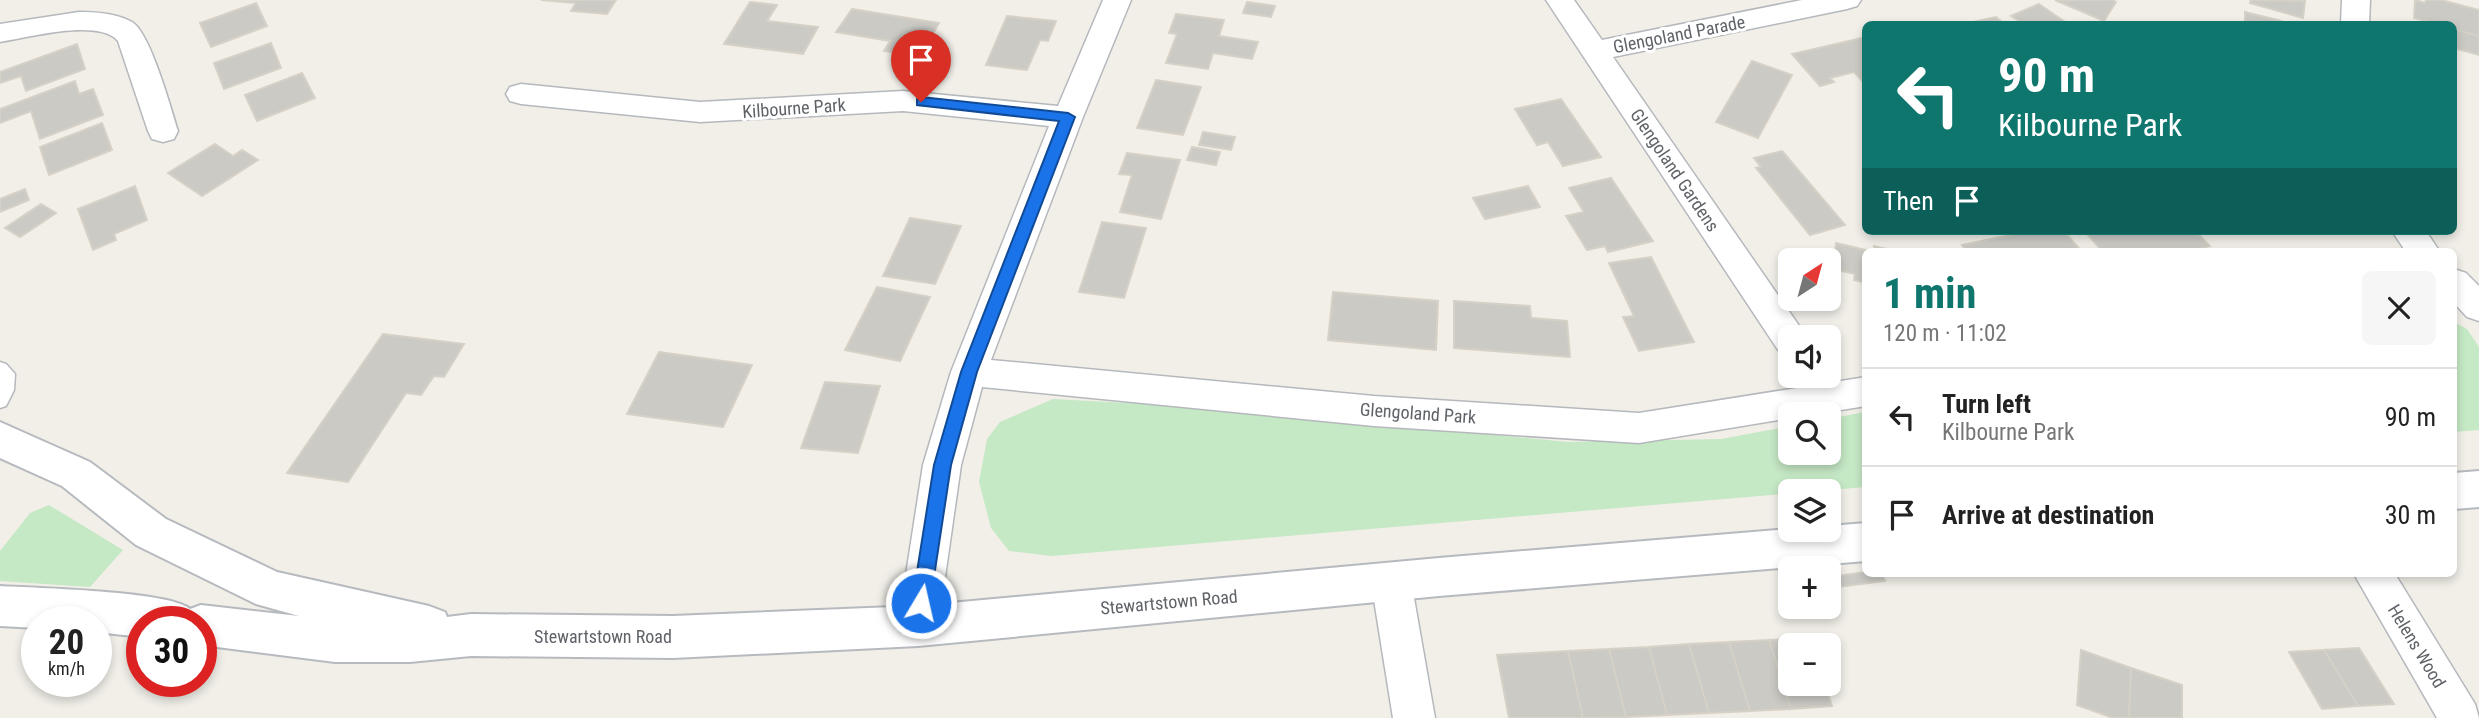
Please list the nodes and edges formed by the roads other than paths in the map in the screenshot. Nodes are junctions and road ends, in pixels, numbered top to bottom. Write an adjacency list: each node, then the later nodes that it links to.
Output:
1 (1117, 0): 9 (street)
2 (1560, 0): 7 (street, Glengoland Gardens)
3 (1847, 0): 7 (street, Glengoland Parade)
4 (2356, 0): 5 (street)
5 (2355, 21)
6 (0, 33): 10 (street)
7 (1594, 51): 13 (street, Glengoland Gardens)
8 (521, 94): 9 (street, Kilbourne Park)
9 (1068, 117): 15 (street)
10 (163, 131)
11 (2457, 285): 12 (street)
12 (2479, 308)
13 (1780, 325)
14 (0, 369): 18 (lane)
15 (969, 372): 16 (street, Glengoland Park); 27 (street)
16 (1822, 388): 17 (street, Glengoland Park)
17 (1862, 391)
18 (0, 401)
19 (0, 439): 29 (main road, Stewartstown Road)
20 (2479, 489): 21 (main road)
21 (2457, 491)
22 (1862, 542): 24 (main road, Stewartstown Road)
23 (2376, 577): 31 (street, Helens Wood)
24 (1391, 581): 27 (main road, Stewartstown Road); 30 (street)
25 (0, 606): 26 (main road)
26 (126, 615)
27 (918, 626): 29 (main road, Stewartstown Road)
28 (217, 627): 29 (main road, Stewartstown Road)
29 (471, 635)
30 (1414, 718)
31 (2460, 718)

